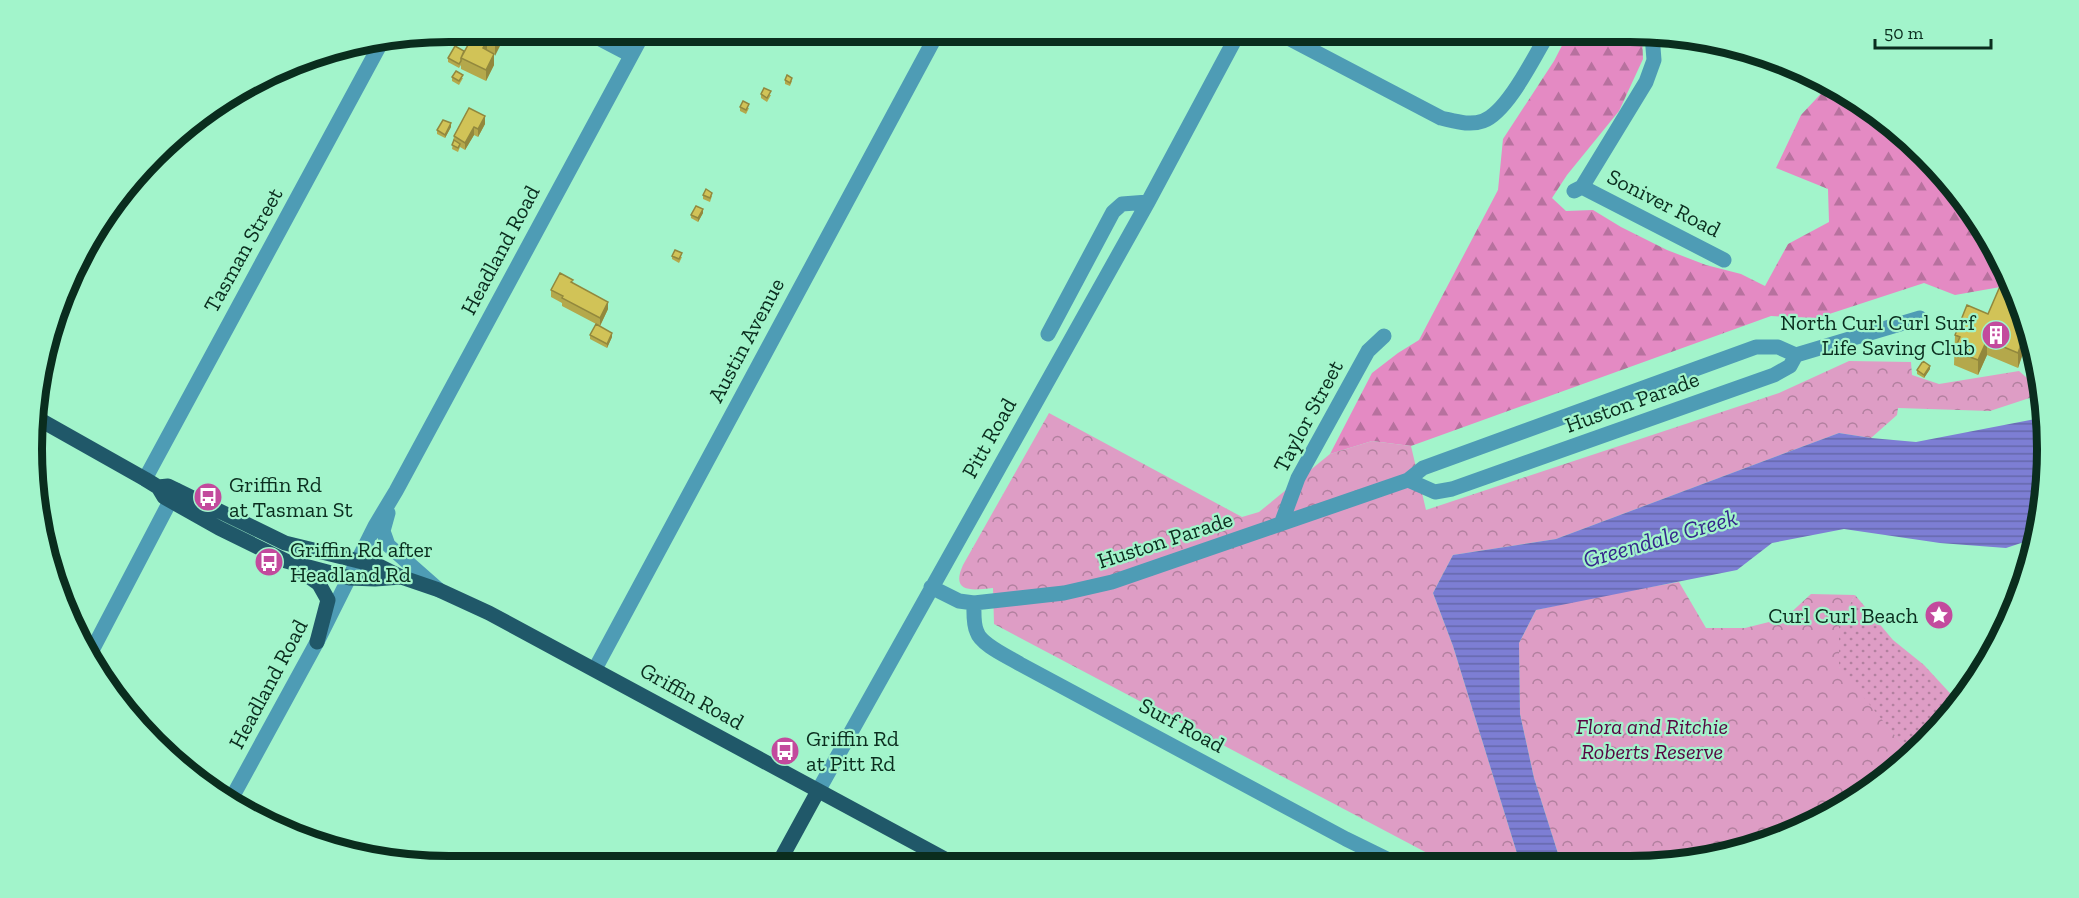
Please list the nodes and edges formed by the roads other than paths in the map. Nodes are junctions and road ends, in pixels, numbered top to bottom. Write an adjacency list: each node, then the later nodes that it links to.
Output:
1 (606, 42): 9 (street)
2 (638, 42): 9 (street, Headland Road)
3 (933, 42): 31 (street, Austin Avenue)
4 (1234, 42): 10 (street, Pitt Road)
5 (1296, 42): 6 (street)
6 (1543, 42)
7 (1653, 43): 11 (street, Soniver Road)
8 (378, 48): 18 (street, Tasman Street)
9 (631, 55): 19 (street, Headland Road)
10 (1148, 202): 13 (street); 26 (street, Pitt Road)
11 (1724, 260)
12 (1920, 318): 15 (street, Huston Parade)
13 (1048, 334)
14 (1384, 336): 21 (street, Taylor Street)
15 (1796, 355): 17 (street, Huston Parade); 17 (street, Huston Parade)
16 (43, 422): 18 (main road, Griffin Road)
17 (1408, 480): 21 (street, Huston Parade)
18 (151, 483): 20 (main road, Griffin Road)
19 (396, 491): 23 (street, Headland Road); 27 (street, Headland Road)
20 (174, 496): 22 (main road, Griffin Road); 23 (main road, Griffin Road); 30 (street)
21 (1281, 524): 28 (street, Huston Parade)
22 (286, 561): 24 (main road, Griffin Road); 29 (main road)
23 (358, 561): 24 (street, Headland Road); 25 (main road, Griffin Road)
24 (350, 578): 25 (main road, Griffin Road); 29 (street, Headland Road)
25 (401, 578): 27 (main road, Griffin Road)
26 (931, 587): 28 (street, Huston Parade); 32 (street, Pitt Road)
27 (439, 590): 31 (main road, Griffin Road)
28 (974, 603): 36 (street, Surf Road)
29 (317, 642): 33 (street, Headland Road)
30 (94, 647)
31 (595, 669): 32 (main road, Griffin Road)
32 (818, 791): 34 (main road, Pitt Road); 35 (main road, Griffin Road)
33 (234, 794)
34 (782, 856)
35 (939, 856)
36 (1381, 856)

